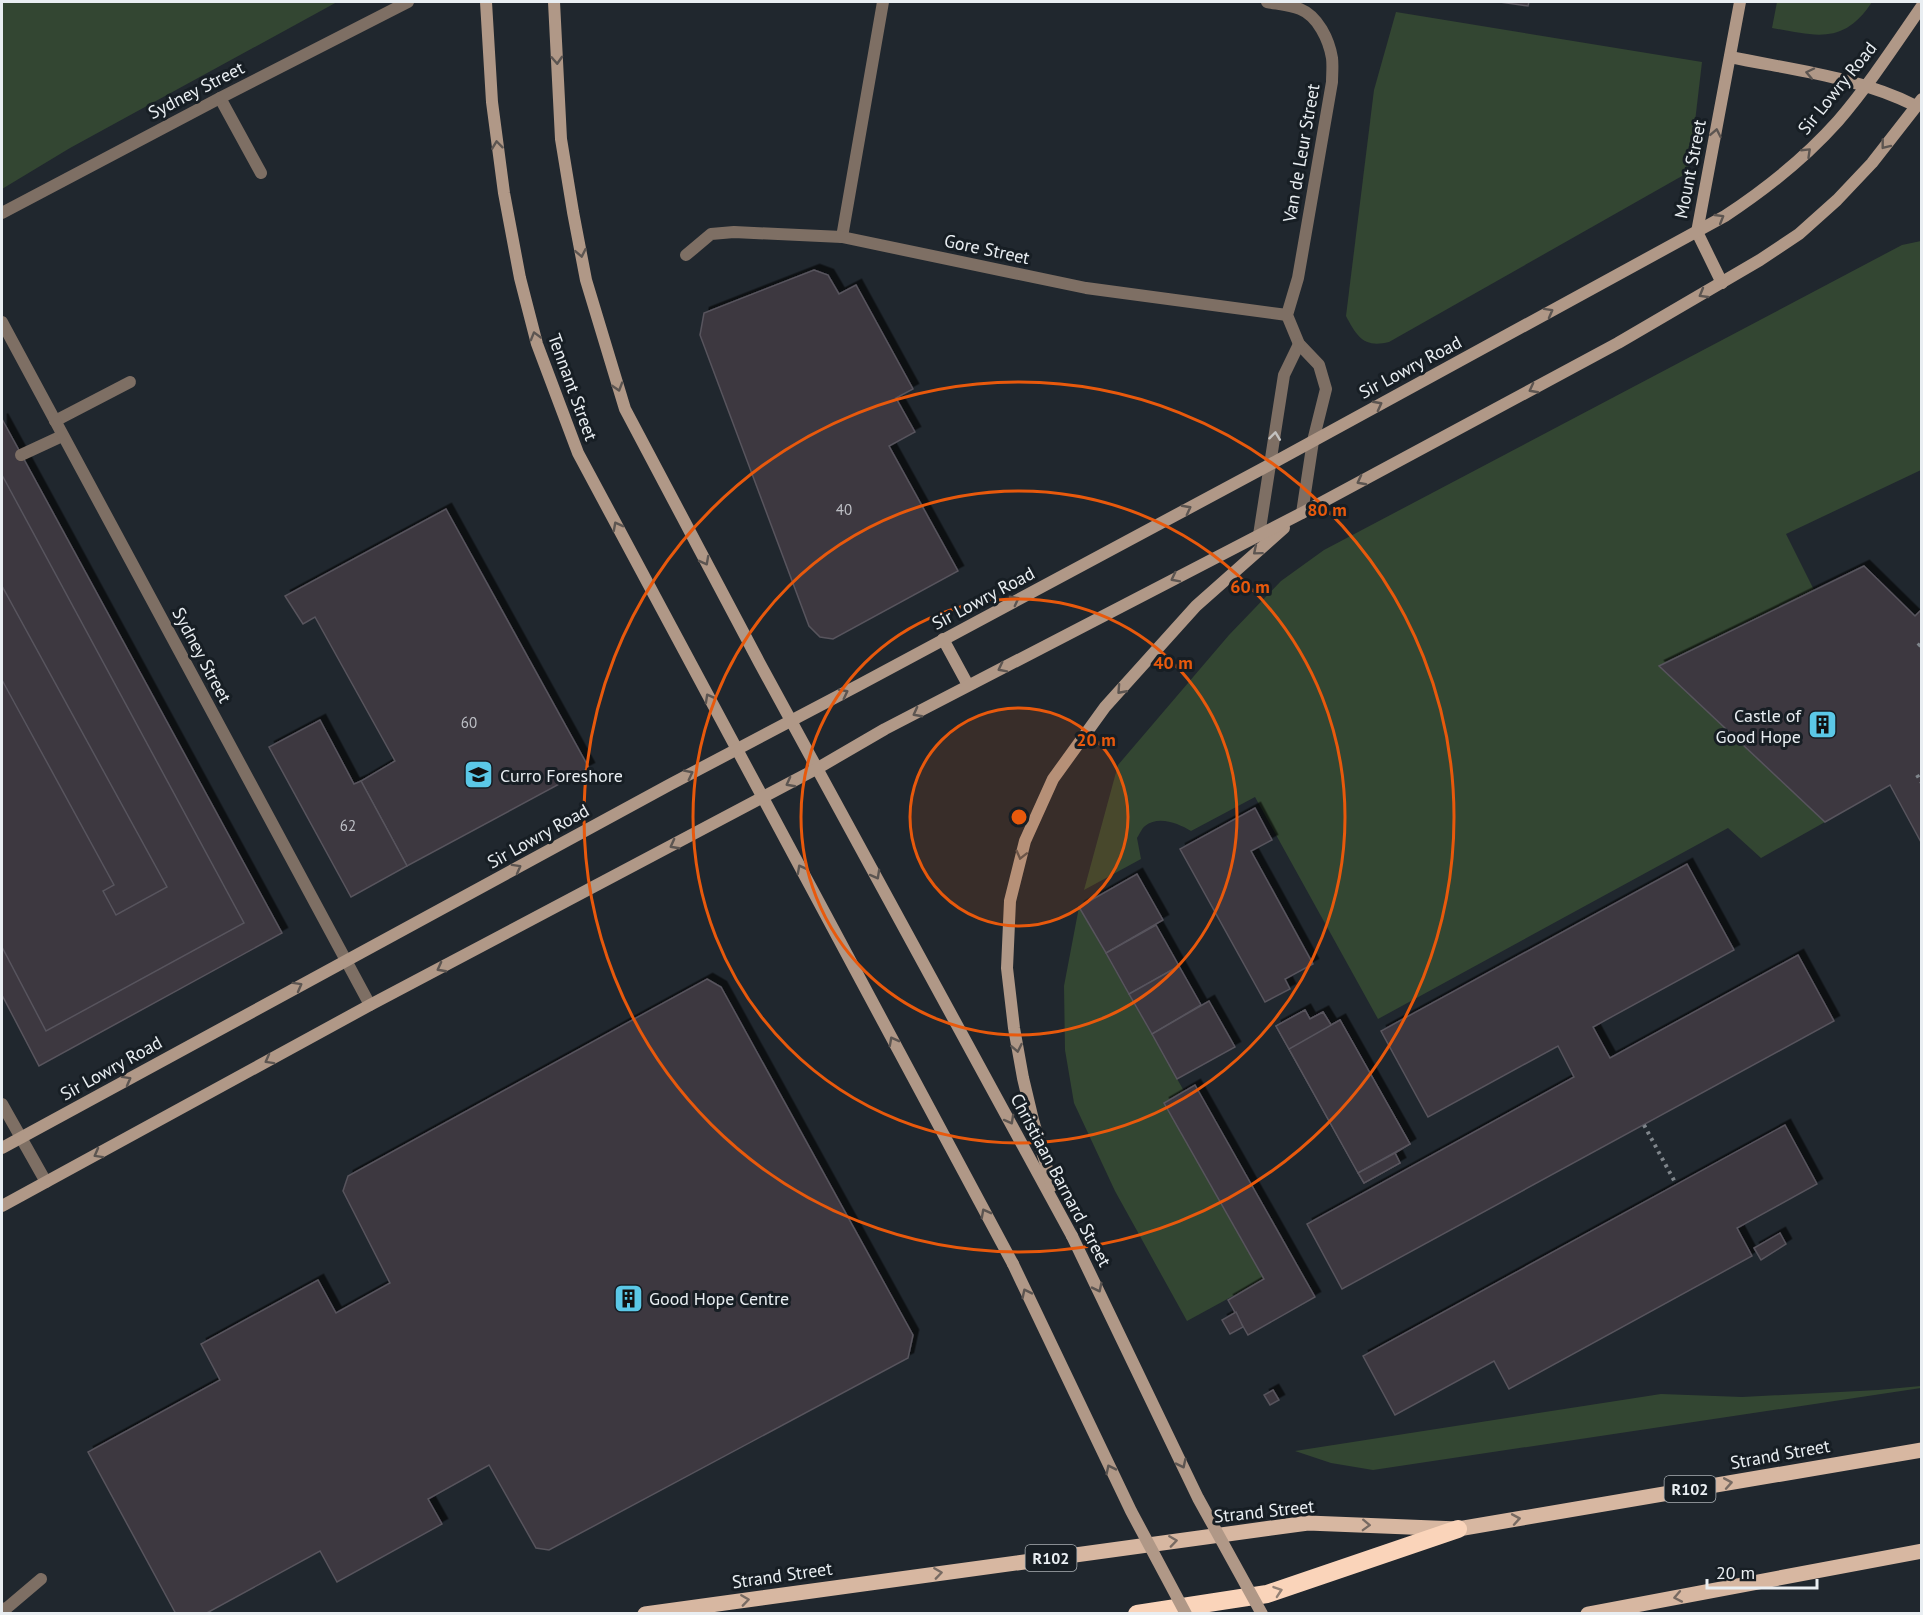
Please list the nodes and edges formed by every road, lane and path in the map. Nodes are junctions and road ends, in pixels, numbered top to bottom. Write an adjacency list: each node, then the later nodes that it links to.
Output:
1 (408, 2): 10 (street, Sydney Street)
2 (486, 2): 32 (main road, Tennant Street, one-way to 2)
3 (554, 2): 31 (main road, one-way to 31)
4 (883, 2): 15 (street)
5 (1267, 2): 18 (street, Van de Leur Street)
6 (1740, 2): 8 (main road, Mount Street)
7 (1922, 6): 9 (main road, Sir Lowry Road)
8 (1730, 57): 9 (main road, one-way to 8); 14 (main road, Mount Street, one-way to 8)
9 (1867, 85): 11 (main road); 14 (main road, Sir Lowry Road, one-way to 9)
10 (220, 98): 12 (street); 13 (street, Sydney Street)
11 (1919, 103): 17 (main road, one-way to 17)
12 (261, 173)
13 (2, 213)
14 (1697, 232): 17 (main road, Mount Street); 24 (main road, Sir Lowry Road, one-way to 14)
15 (842, 237): 16 (street, Gore Street); 18 (street, Gore Street)
16 (686, 255)
17 (1722, 283): 27 (main road, one-way to 27)
18 (1287, 315): 20 (street)
19 (2, 322): 22 (street, Sydney Street)
20 (1299, 344): 24 (street); 26 (street, one-way to 20)
21 (130, 382): 22 (street)
22 (55, 422): 23 (street, Sydney Street)
23 (62, 436): 25 (street); 37 (street, Sydney Street)
24 (1313, 441): 26 (main road, Sir Lowry Road); 27 (street)
25 (21, 455)
26 (1271, 464): 28 (street); 29 (main road, Sir Lowry Road, one-way to 26)
27 (1302, 513): 28 (main road); 46 (main road, one-way to 46)
28 (1260, 535): 30 (main road, one-way to 30)
29 (943, 639): 30 (main road); 31 (main road, Sir Lowry Road, one-way to 29)
30 (968, 685): 33 (main road, one-way to 33)
31 (792, 720): 32 (main road, Sir Lowry Road); 33 (main road, Christiaan Barnard Street)
32 (737, 749): 36 (main road, Tennant Street); 37 (main road, Sir Lowry Road, one-way to 32)
33 (818, 768): 36 (main road, one-way to 36); 46 (main road, Christiaan Barnard Street, one-way to 46)
34 (1917, 775): 35 (path)
35 (1922, 783)
36 (763, 798): 38 (main road, one-way to 38); 54 (main road, one-way to 36, bridge)
37 (346, 960): 38 (street, Sydney Street); 41 (main road, Sir Lowry Road, one-way to 37)
38 (370, 1005): 43 (main road, one-way to 43)
39 (2, 1104): 41 (street)
40 (1644, 1125): 44 (path)
41 (21, 1138): 42 (main road, Sir Lowry Road); 43 (street)
42 (2, 1148)
43 (46, 1182): 45 (main road)
44 (1676, 1185)
45 (2, 1206)
46 (1060, 1210): 55 (main road, Christiaan Barnard Street, one-way to 55, bridge)
47 (1922, 1450): 48 (main road, Strand Street / R102, one-way to 47)
48 (1458, 1528): 52 (main road, Strand Street / R102, one-way to 48); 53 (highway, one-way to 48)
49 (1922, 1551): 56 (main road, one-way to 56)
50 (41, 1579): 51 (street)
51 (2, 1610)
52 (645, 1614)
53 (1137, 1614)
54 (1186, 1614)
55 (1262, 1614)
56 (1588, 1614)

